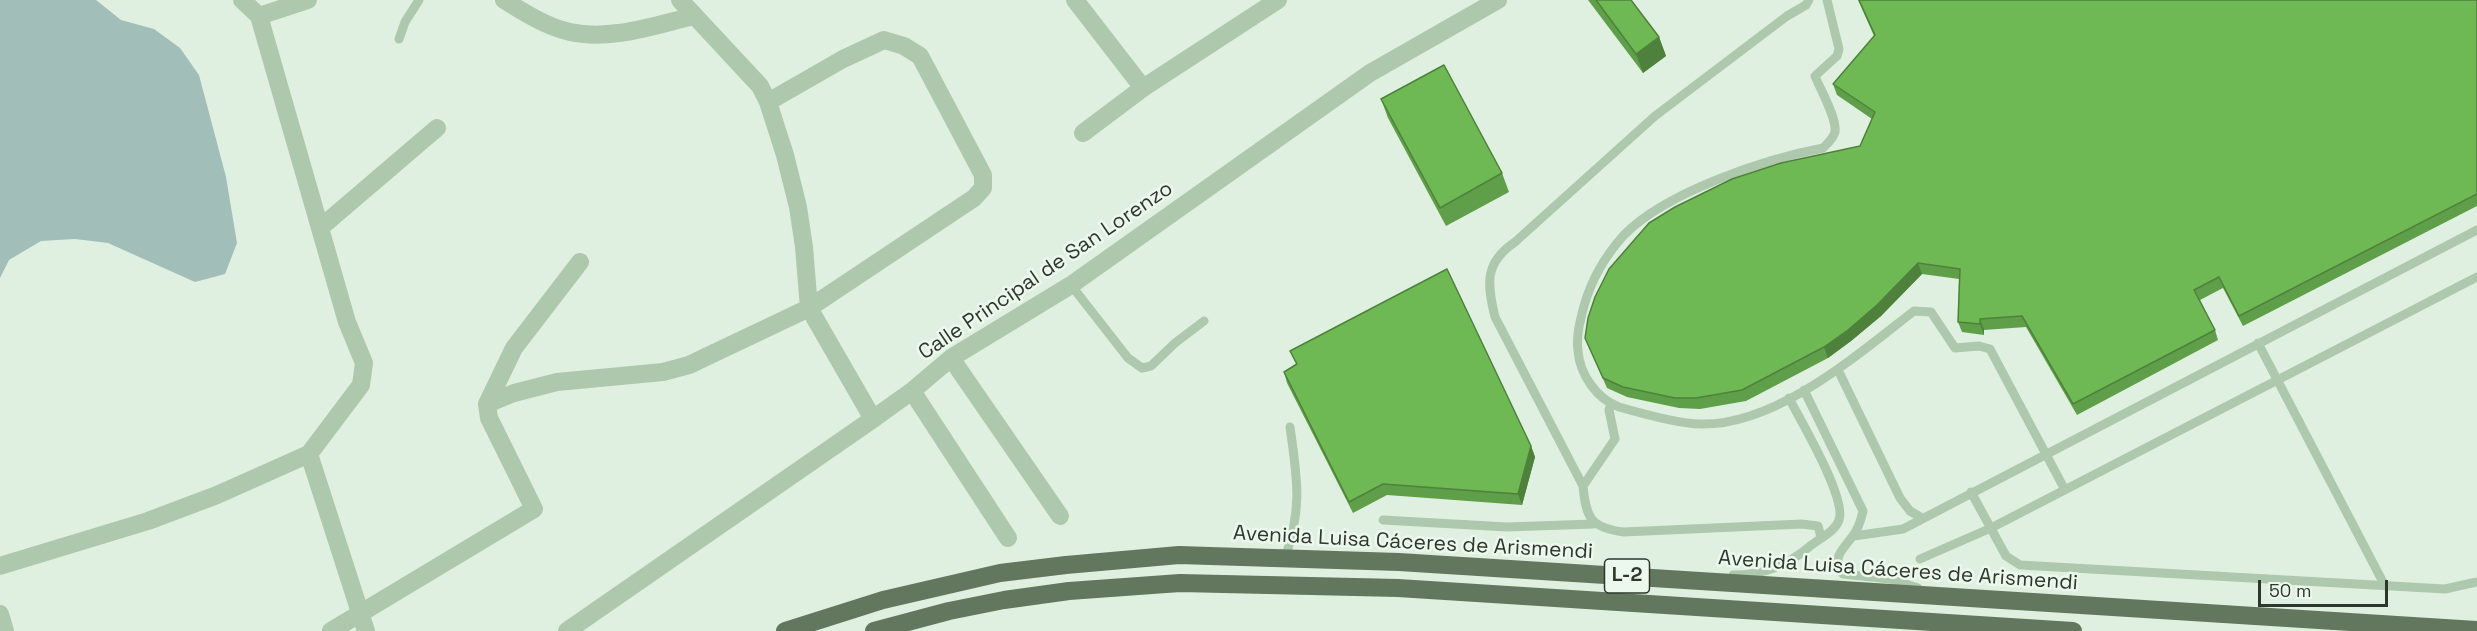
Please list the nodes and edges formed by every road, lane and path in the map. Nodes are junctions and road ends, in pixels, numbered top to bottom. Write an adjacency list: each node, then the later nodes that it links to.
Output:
1 (242, 0): 11 (street)
2 (308, 0): 11 (street)
3 (419, 0): 13 (lane)
4 (504, 0): 12 (street)
5 (680, 0): 12 (street)
6 (1075, 0): 14 (street)
7 (1278, 0): 14 (street)
8 (1498, 0): 22 (street, Calle Principal de San Lorenzo)
9 (1809, 0): 38 (lane)
10 (1827, 0): 33 (lane)
11 (259, 16): 18 (street)
12 (694, 16): 15 (street)
13 (399, 39)
14 (1143, 88): 17 (street)
15 (768, 102): 23 (street); 23 (street)
16 (437, 128): 18 (street)
17 (1083, 133)
18 (320, 228): 36 (street)
19 (2477, 230): 25 (lane)
20 (580, 262): 32 (street)
21 (2477, 277): 28 (lane)
22 (1071, 285): 24 (lane); 26 (street, Calle Principal de San Lorenzo)
23 (809, 308): 32 (street); 34 (street)
24 (1204, 321)
25 (2258, 343): 28 (lane); 37 (lane)
26 (951, 358): 30 (street, Calle Principal de San Lorenzo); 41 (street)
27 (1838, 370): 29 (lane); 37 (lane); 42 (lane)
28 (2278, 381): 39 (lane); 54 (lane)
29 (1804, 390): 31 (lane); 46 (lane)
30 (912, 391): 34 (street, Calle Principal de San Lorenzo); 48 (street)
31 (1789, 398): 33 (lane); 47 (lane)
32 (487, 404): 57 (street)
33 (1611, 404): 38 (lane)
34 (873, 419): 61 (street, Calle Principal de San Lorenzo)
35 (1290, 427): 49 (lane)
36 (309, 454): 51 (street); 57 (street)
37 (2046, 454): 39 (lane); 40 (lane)
38 (1582, 486): 44 (lane)
39 (2065, 490): 45 (lane)
40 (1971, 492): 42 (lane); 45 (lane)
41 (1060, 516)
42 (1922, 518): 46 (lane)
43 (1383, 520): 44 (lane)
44 (1594, 524): 47 (lane)
45 (1991, 528): 50 (lane); 54 (lane)
46 (1854, 536): 55 (lane)
47 (1821, 537): 52 (lane)
48 (1008, 538)
49 (1285, 558): 52 (main road, Avenida Luisa Cáceres de Arismendi / L-2); 62 (main road, Avenida Luisa Cáceres de Arismendi / L-2)
50 (1920, 560)
51 (0, 566)
52 (1598, 574): 55 (main road, Avenida Luisa Cáceres de Arismendi / L-2)
53 (2477, 582): 54 (lane)
54 (2385, 586)
55 (1944, 596): 58 (main road, Avenida Luisa Cáceres de Arismendi / L-2)
56 (0, 614): 59 (street)
57 (363, 623): 60 (street)
58 (2477, 630)
59 (5, 631)
60 (331, 631)
61 (567, 631)
62 (785, 631)
63 (874, 631): 64 (main road, L-2)
64 (2073, 631)

